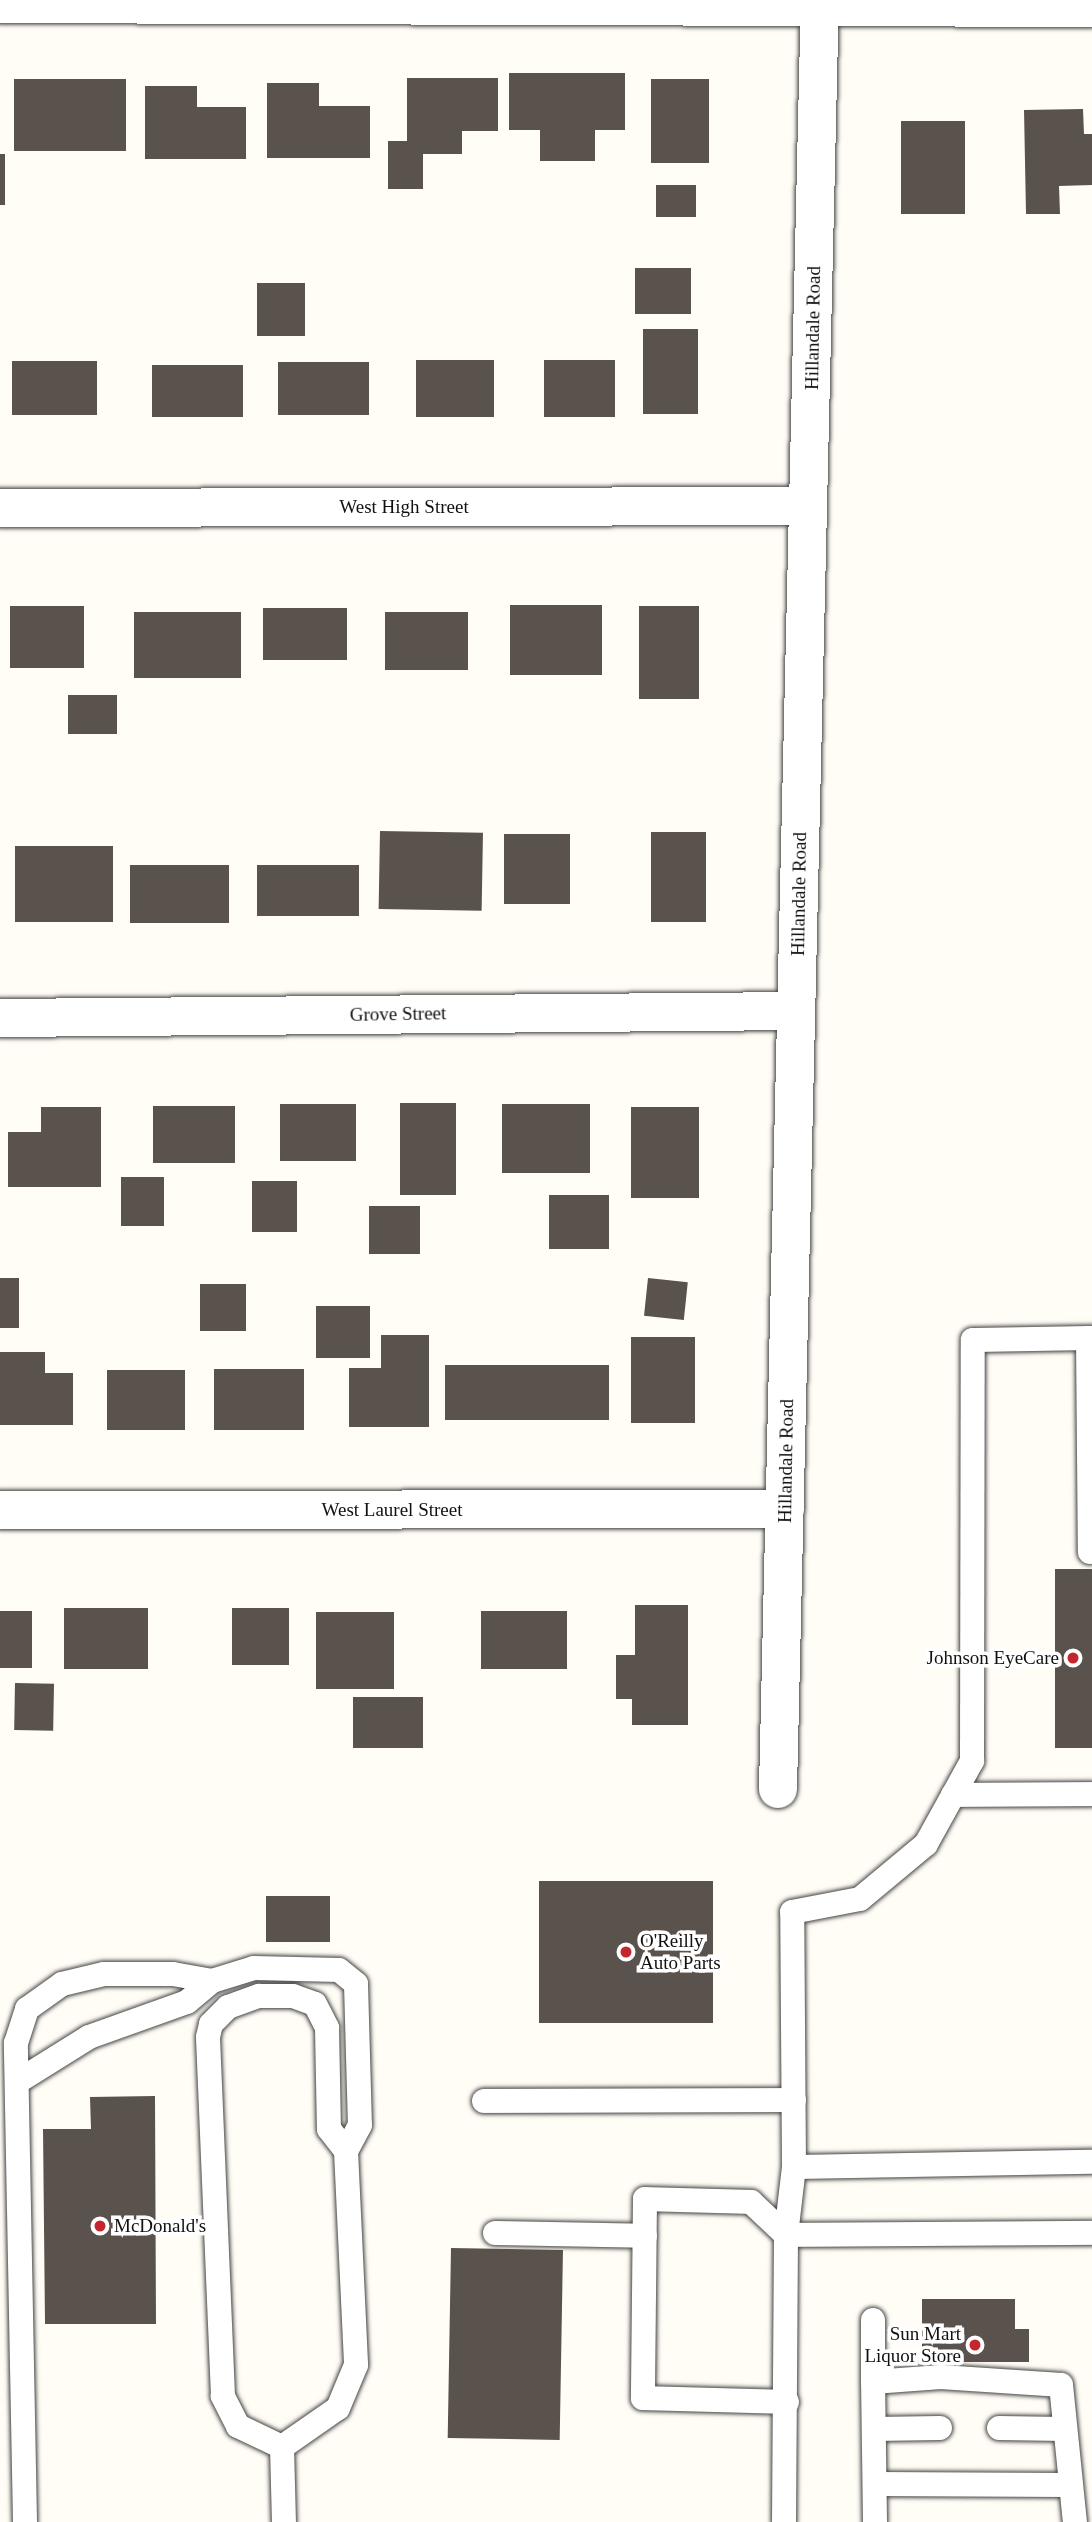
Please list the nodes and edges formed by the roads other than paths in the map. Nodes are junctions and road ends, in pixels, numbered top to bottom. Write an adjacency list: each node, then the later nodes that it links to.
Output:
1 (0, 4): 2 (street)
2 (820, 4): 3 (street); 4 (street, Hillandale Road)
3 (1092, 8)
4 (808, 506): 5 (street, West High Street); 6 (street, Hillandale Road)
5 (0, 508)
6 (796, 1011): 7 (street, Grove Street); 9 (street, Hillandale Road)
7 (0, 1018)
8 (1090, 1338): 11 (lane); 14 (lane)
9 (785, 1509): 10 (street, West Laurel Street); 12 (street, Hillandale Road)
10 (0, 1510)
11 (1090, 1552)
12 (779, 1789)
13 (1092, 1794): 14 (lane)
14 (953, 1795): 17 (lane)
15 (212, 1981): 16 (lane); 16 (lane); 19 (lane)
16 (16, 2082): 36 (lane)
17 (794, 2099): 18 (lane); 21 (lane)
18 (484, 2101)
19 (346, 2151): 33 (lane); 33 (lane)
20 (1092, 2162): 21 (lane)
21 (794, 2167): 24 (lane)
22 (495, 2233): 25 (lane)
23 (1092, 2233): 24 (lane)
24 (786, 2235): 25 (lane); 28 (lane)
25 (645, 2236): 28 (lane)
26 (873, 2320): 27 (lane)
27 (873, 2382): 31 (lane); 32 (lane)
28 (788, 2402): 38 (lane)
29 (940, 2428): 32 (lane)
30 (999, 2428): 31 (lane)
31 (1064, 2428): 35 (lane)
32 (874, 2429): 34 (lane)
33 (282, 2447): 37 (lane)
34 (874, 2484): 35 (lane); 39 (lane)
35 (1068, 2485): 40 (lane)
36 (25, 2522)
37 (284, 2522)
38 (784, 2522)
39 (875, 2522)
40 (1075, 2522)

